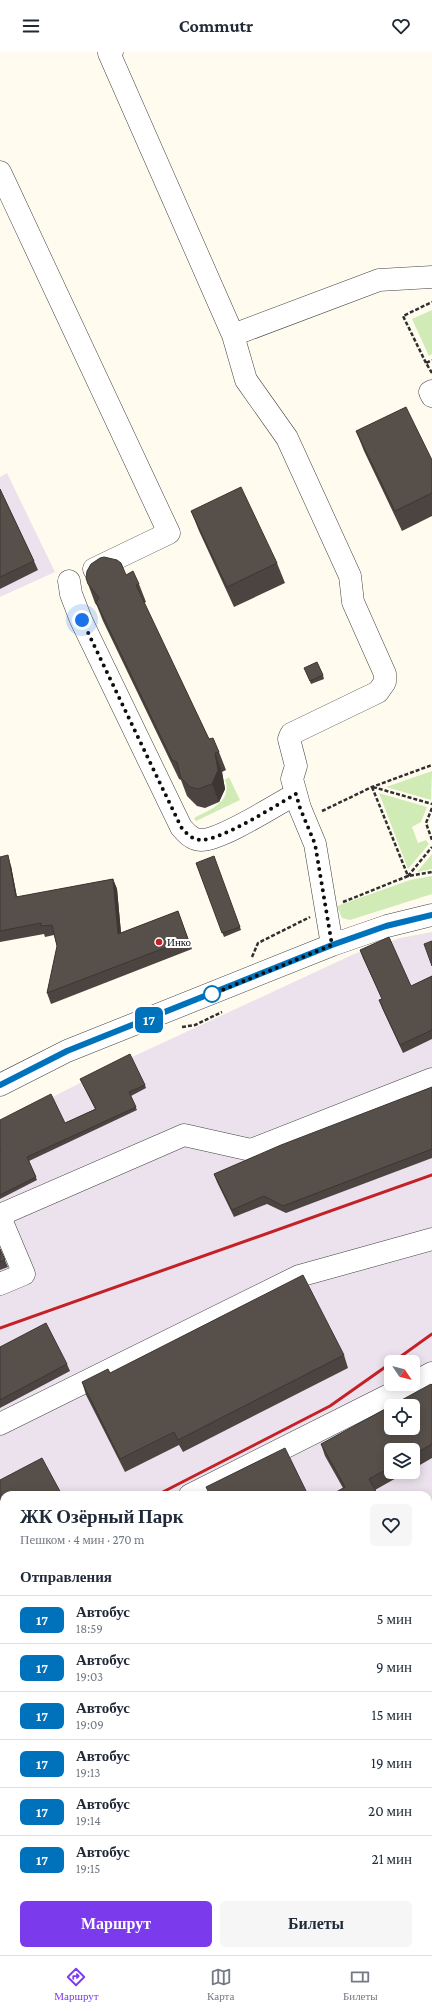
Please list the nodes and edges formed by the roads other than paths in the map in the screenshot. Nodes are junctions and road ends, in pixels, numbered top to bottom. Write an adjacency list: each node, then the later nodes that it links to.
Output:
1 (112, 52): 4 (street)
2 (0, 172): 7 (street)
3 (432, 277): 4 (street)
4 (233, 335): 9 (street)
5 (432, 391): 6 (street)
6 (432, 396)
7 (94, 569)
8 (69, 581): 9 (street)
9 (296, 794): 11 (street)
10 (432, 915): 11 (street)
11 (332, 945): 13 (street)
12 (432, 1078): 14 (street)
13 (0, 1085)
14 (0, 1216): 16 (street)
15 (432, 1239): 20 (street)
16 (0, 1284)
17 (432, 1373): 18 (street)
18 (420, 1379)
19 (396, 1391): 21 (street)
20 (0, 1424)
21 (198, 1491)

